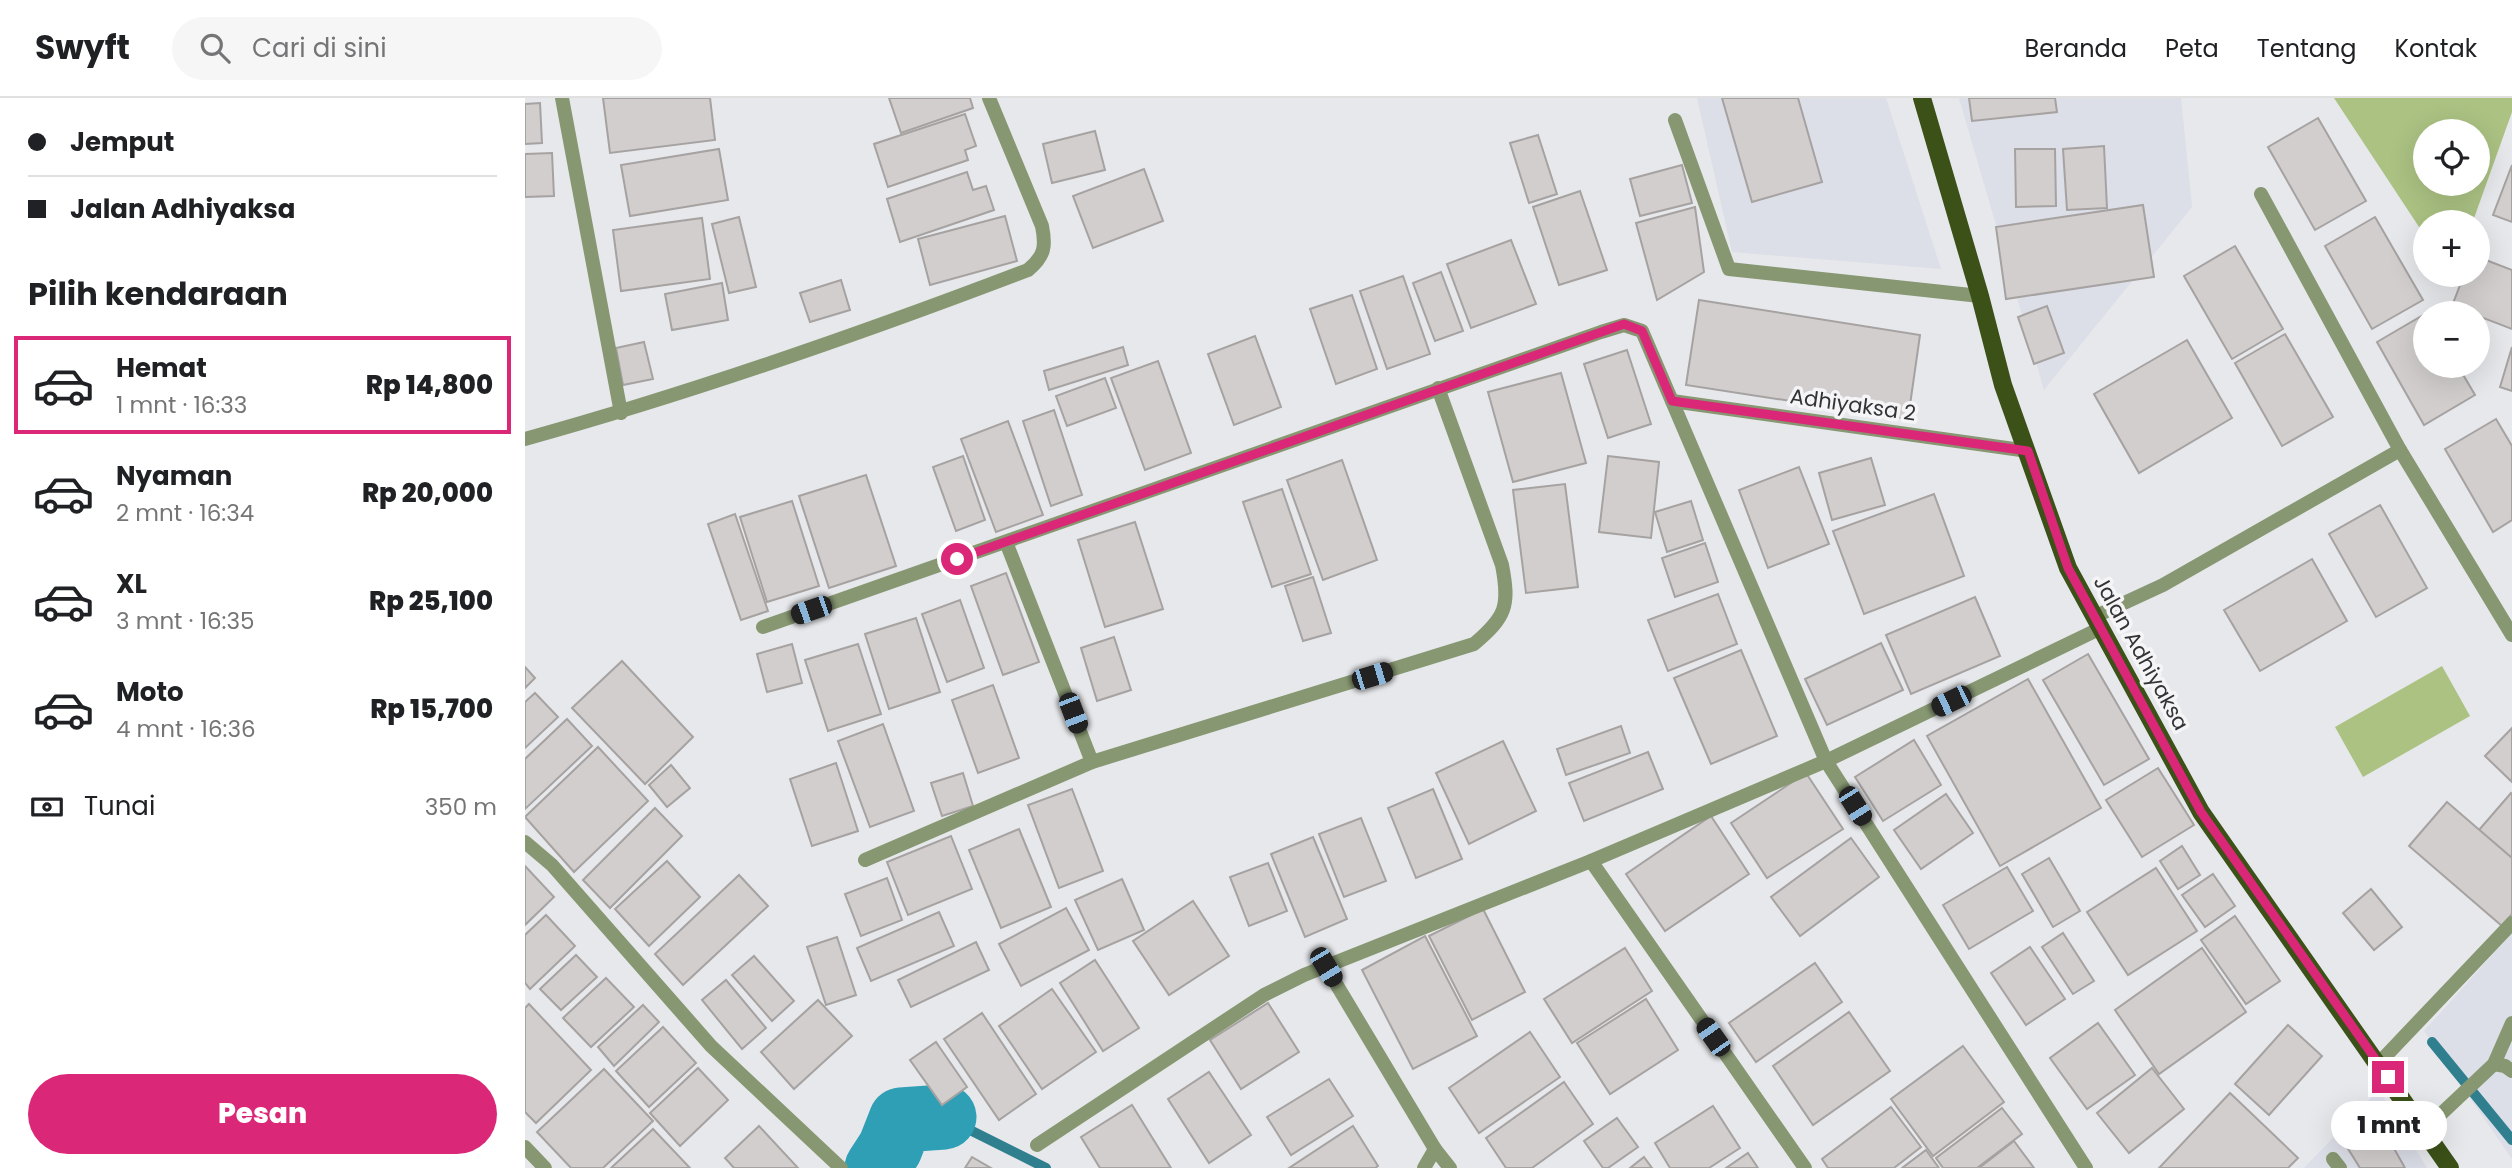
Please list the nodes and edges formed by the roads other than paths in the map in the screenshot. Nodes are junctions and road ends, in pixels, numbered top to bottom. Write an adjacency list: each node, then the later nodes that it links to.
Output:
1 (562, 98): 9 (street)
2 (989, 98): 9 (street)
3 (1922, 98): 6 (main road, Jalan Adhiyaksa)
4 (1675, 120): 6 (street)
5 (2261, 194): 11 (street)
6 (1980, 296): 12 (main road, Jalan Adhiyaksa)
7 (1438, 388): 8 (street); 13 (street); 18 (street)
8 (1672, 401): 12 (street, Adhiyaksa 2); 17 (street)
9 (621, 413): 10 (street)
10 (525, 439)
11 (2400, 450): 14 (street); 16 (street)
12 (2028, 451): 14 (main road, Jalan Adhiyaksa)
13 (1006, 542): 15 (street); 18 (street)
14 (2099, 622): 17 (street); 25 (main road, Jalan Adhiyaksa)
15 (763, 627)
16 (2512, 635)
17 (1826, 761): 21 (street); 37 (street)
18 (1092, 762): 20 (street)
19 (526, 844): 32 (street)
20 (865, 860)
21 (1591, 861): 23 (street); 36 (street)
22 (2512, 923): 25 (street)
23 (1326, 967): 29 (street); 31 (street)
24 (2512, 1023): 26 (street)
25 (2379, 1063): 28 (main road, Jalan Adhiyaksa)
26 (2494, 1064): 27 (street); 28 (street)
27 (2512, 1071)
28 (2424, 1130): 38 (main road, Jalan Adhiyaksa)
29 (1037, 1145)
30 (525, 1147): 33 (street)
31 (1435, 1149): 34 (street); 35 (street)
32 (840, 1167)
33 (545, 1168)
34 (1424, 1168)
35 (1450, 1168)
36 (1805, 1168)
37 (2086, 1168)
38 (2450, 1168)

